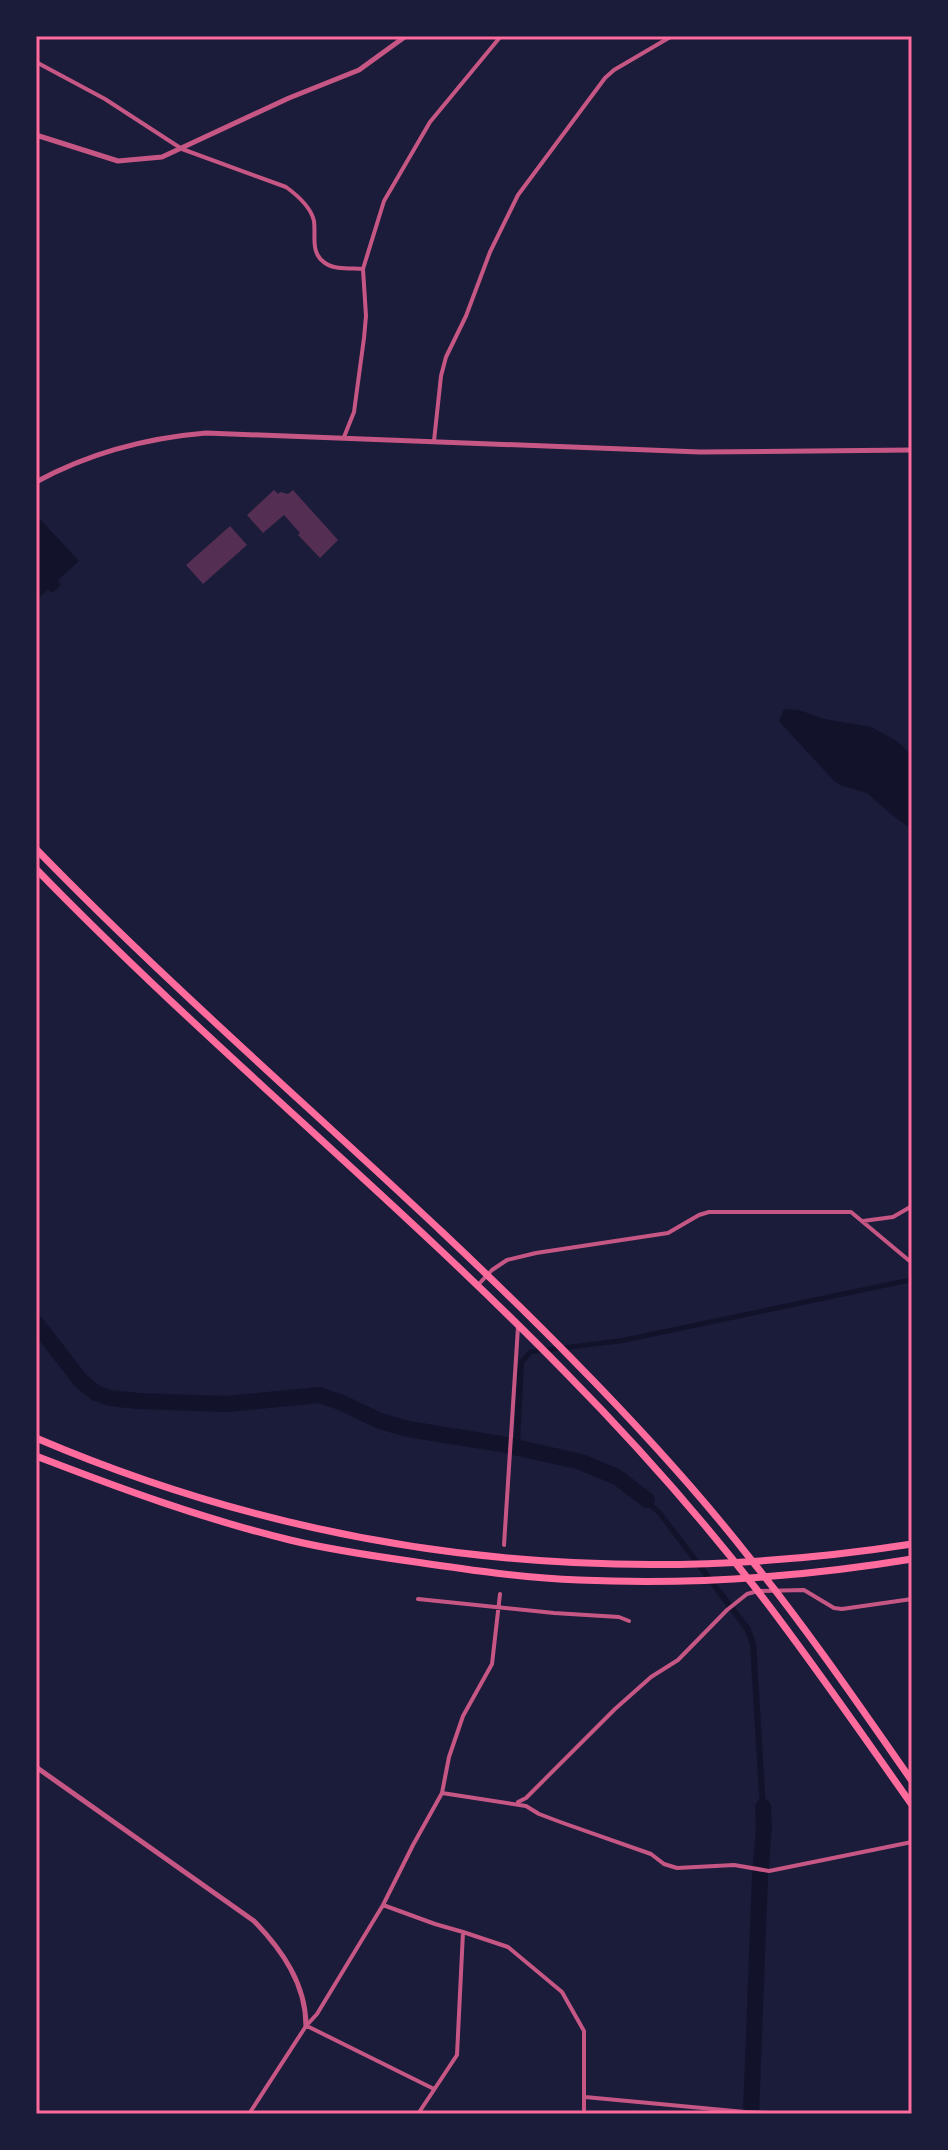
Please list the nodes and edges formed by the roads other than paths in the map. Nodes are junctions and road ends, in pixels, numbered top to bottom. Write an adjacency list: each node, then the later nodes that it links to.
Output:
1 (406, 36): 6 (street)
2 (501, 36): 7 (street)
3 (672, 36): 9 (street)
4 (36, 62): 6 (street)
5 (36, 135): 6 (street)
6 (182, 149): 7 (street)
7 (363, 269): 8 (street)
8 (344, 438): 9 (street); 11 (street)
9 (434, 441): 10 (street)
10 (912, 450)
11 (36, 482)
12 (36, 849): 17 (highway)
13 (36, 869): 18 (highway)
14 (912, 1206): 15 (street)
15 (863, 1221): 16 (street); 17 (street)
16 (912, 1263)
17 (487, 1275): 18 (street); 25 (highway)
18 (477, 1286): 19 (highway)
19 (518, 1325): 23 (street); 26 (highway)
20 (36, 1438): 22 (highway)
21 (36, 1456): 24 (highway)
22 (912, 1544)
23 (504, 1545)
24 (912, 1559)
25 (775, 1590): 26 (street); 29 (street); 33 (highway)
26 (758, 1591): 35 (street); 36 (highway)
27 (500, 1594): 30 (street)
28 (418, 1599): 30 (street)
29 (912, 1599)
30 (499, 1608): 31 (street); 34 (street)
31 (629, 1621)
32 (36, 1767): 40 (street)
33 (912, 1781)
34 (442, 1793): 35 (street); 38 (street)
35 (517, 1803): 37 (street)
36 (912, 1805)
37 (912, 1842)
38 (383, 1905): 39 (street); 40 (street)
39 (463, 1932): 41 (street); 42 (street)
40 (306, 2026): 41 (street); 45 (street)
41 (434, 2089): 46 (street)
42 (585, 2097): 43 (street); 47 (street)
43 (745, 2112): 44 (street)
44 (759, 2112): 48 (street)
45 (249, 2114)
46 (418, 2114)
47 (584, 2114)
48 (797, 2114)

